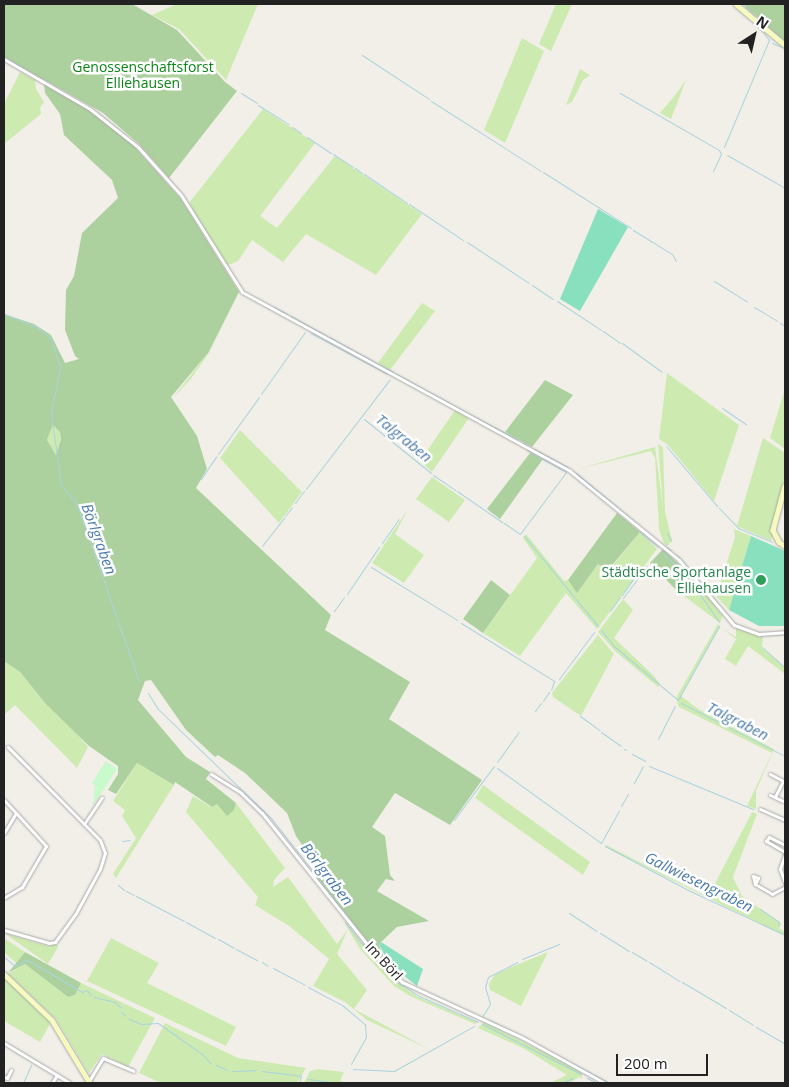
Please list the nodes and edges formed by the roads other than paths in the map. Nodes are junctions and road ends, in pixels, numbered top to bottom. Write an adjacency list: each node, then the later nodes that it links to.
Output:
1 (736, 4): 2 (street)
2 (785, 45)
3 (4, 59): 6 (street)
4 (785, 486): 5 (street)
5 (785, 546)
6 (785, 632)
7 (8, 746): 19 (street)
8 (211, 774): 38 (street, Im Börl)
9 (770, 774): 10 (street)
10 (784, 781): 13 (street)
11 (770, 794): 13 (street)
12 (102, 797): 19 (street)
13 (775, 797): 15 (street)
14 (4, 800): 17 (street)
15 (783, 801)
16 (760, 809): 18 (street)
17 (16, 813): 20 (street); 27 (street)
18 (785, 820)
19 (84, 824): 28 (street)
20 (4, 833)
21 (785, 845): 22 (street)
22 (785, 854): 23 (street)
23 (784, 861): 24 (street)
24 (785, 883)
25 (755, 884): 26 (street)
26 (785, 887)
27 (4, 898)
28 (4, 930)
29 (4, 974): 35 (street)
30 (4, 1043): 33 (street)
31 (11, 1070): 34 (street)
32 (133, 1071): 35 (street)
33 (57, 1075): 36 (street); 37 (street)
34 (4, 1077)
35 (89, 1082)
36 (52, 1083)
37 (70, 1083)
38 (606, 1083)

